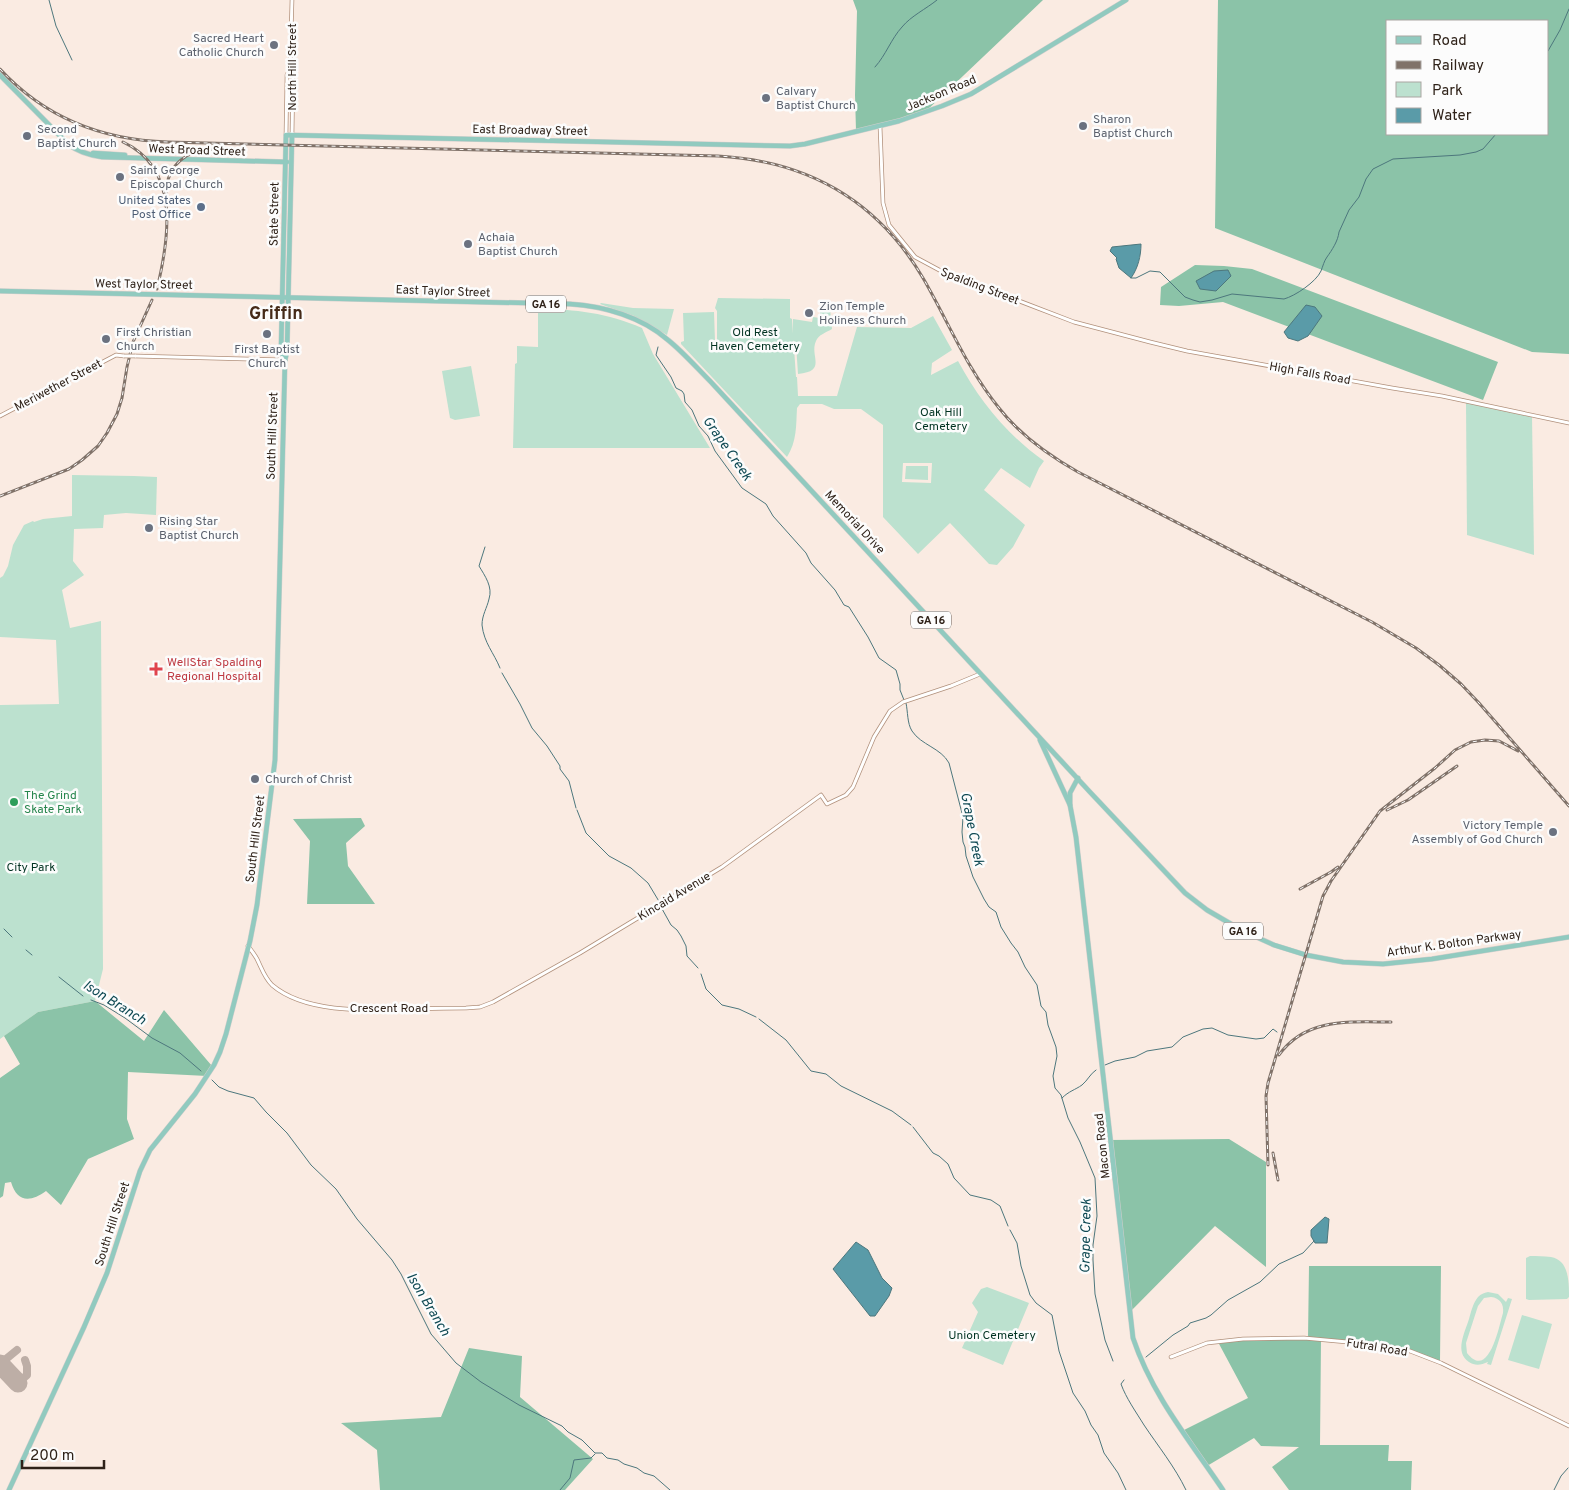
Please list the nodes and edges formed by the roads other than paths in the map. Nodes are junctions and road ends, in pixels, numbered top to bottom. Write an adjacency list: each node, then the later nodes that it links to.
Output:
1 (292, 0): 3 (street, North Hill Street)
2 (1126, 0): 5 (main road, Jackson Road)
3 (290, 68): 6 (street, State Street); 7 (street, North Hill Street)
4 (0, 75): 9 (main road)
5 (880, 126): 8 (main road, Jackson Road); 16 (street, Spalding Street)
6 (286, 135): 7 (main road, East Broadway Street); 11 (main road, State Street)
7 (292, 135): 8 (main road, East Broadway Street); 12 (main road, South Hill Street)
8 (774, 145)
9 (83, 153): 10 (main road); 10 (main road, West Broad Street)
10 (144, 158): 11 (main road, West Broad Street)
11 (285, 162): 12 (main road, West Broad Street); 14 (main road, State Street)
12 (291, 162): 14 (main road, South Hill Street)
13 (0, 291): 14 (main road, West Taylor Street)
14 (285, 297): 15 (main road, East Taylor Street / GA 16); 17 (main road, South Hill Street)
15 (597, 307): 20 (main road, Memorial Drive / GA 16)
16 (1052, 314): 19 (street, High Falls Road)
17 (284, 360): 18 (street, Meriwether Street, bridge); 28 (main road, South Hill Street)
18 (0, 416)
19 (1569, 423)
20 (980, 674): 21 (main road, Memorial Drive / GA 16); 29 (street, Kincaid Avenue)
21 (1038, 736): 22 (main road, Memorial Drive / GA 16); 25 (main road)
22 (1078, 778): 23 (main road, Arthur K. Bolton Parkway / GA 16); 24 (main road, Macon Road)
23 (1086, 788): 24 (main road); 27 (main road, Arthur K. Bolton Parkway / GA 16)
24 (1070, 793): 25 (main road); 26 (main road, Macon Road)
25 (1064, 794): 26 (main road)
26 (1070, 805): 33 (main road, Macon Road)
27 (1569, 937)
28 (248, 946): 29 (street, Crescent Road); 32 (main road, South Hill Street)
29 (522, 986)
30 (1171, 1357): 31 (street, Futral Road)
31 (1569, 1426)
32 (9, 1490)
33 (1223, 1490)

